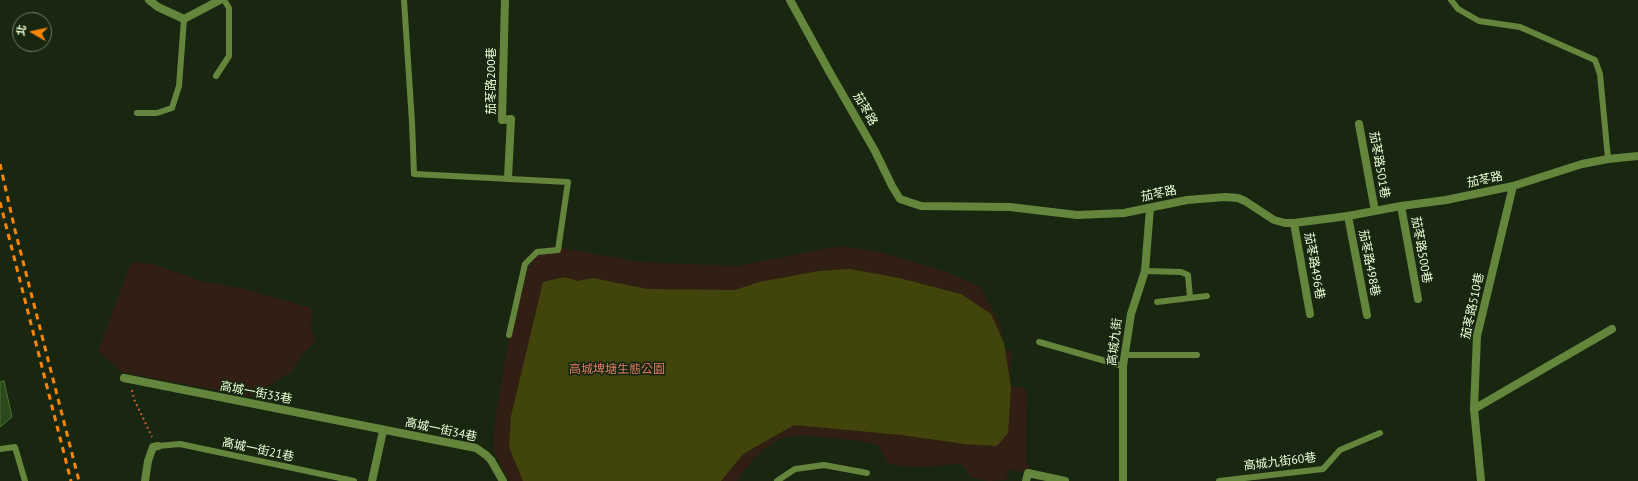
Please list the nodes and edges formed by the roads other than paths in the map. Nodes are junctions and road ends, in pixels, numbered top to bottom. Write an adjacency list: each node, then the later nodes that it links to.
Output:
1 (149, 0): 8 (street)
2 (220, 0): 8 (street)
3 (224, 0): 9 (lane)
4 (404, 0): 14 (lane)
5 (505, 0): 14 (street, 茄苳路200巷)
6 (790, 0): 17 (street, 茄苳路)
7 (1451, 0): 13 (lane)
8 (184, 19): 10 (lane)
9 (216, 76)
10 (137, 113)
11 (1359, 124): 18 (street, 茄苳路501巷)
12 (1638, 156): 13 (street, 茄苳路)
13 (1608, 159): 15 (street, 茄苳路)
14 (508, 178): 29 (lane)
15 (1513, 186): 16 (street, 茄苳路); 35 (street, 茄苳路510巷)
16 (1401, 206): 18 (street, 茄苳路); 24 (street, 茄苳路500巷)
17 (1150, 208): 20 (street, 茄苳路); 21 (street, 高城九街)
18 (1375, 211): 19 (street, 茄苳路)
19 (1348, 216): 20 (street, 茄苳路); 27 (street, 茄苳路498巷)
20 (1294, 222): 26 (street, 茄苳路496巷)
21 (1145, 271): 23 (lane); 31 (street, 高城九街)
22 (1207, 296): 23 (lane)
23 (1190, 298): 25 (lane)
24 (1418, 299)
25 (1157, 302)
26 (1310, 314)
27 (1367, 315)
28 (1612, 329): 35 (street)
29 (509, 335)
30 (1039, 342): 33 (lane)
31 (1124, 355): 32 (lane); 33 (street, 高城九街)
32 (1198, 355)
33 (1123, 366): 49 (street, 高城九街)
34 (127, 379): 36 (street, 高城一街33巷)
35 (1474, 409): 51 (street, 茄苳路510巷)
36 (383, 431): 44 (street); 45 (street, 高城一街34巷)
37 (1380, 432): 50 (lane, 高城九街60巷)
38 (158, 446): 42 (street); 43 (lane, 高城一街21巷)
39 (0, 449): 41 (lane)
40 (867, 473): 46 (lane)
41 (25, 481)
42 (145, 481)
43 (354, 481)
44 (372, 481)
45 (503, 481)
46 (776, 481)
47 (1026, 481): 48 (street)
48 (1065, 481)
49 (1123, 481)
50 (1219, 481)
51 (1481, 481)

